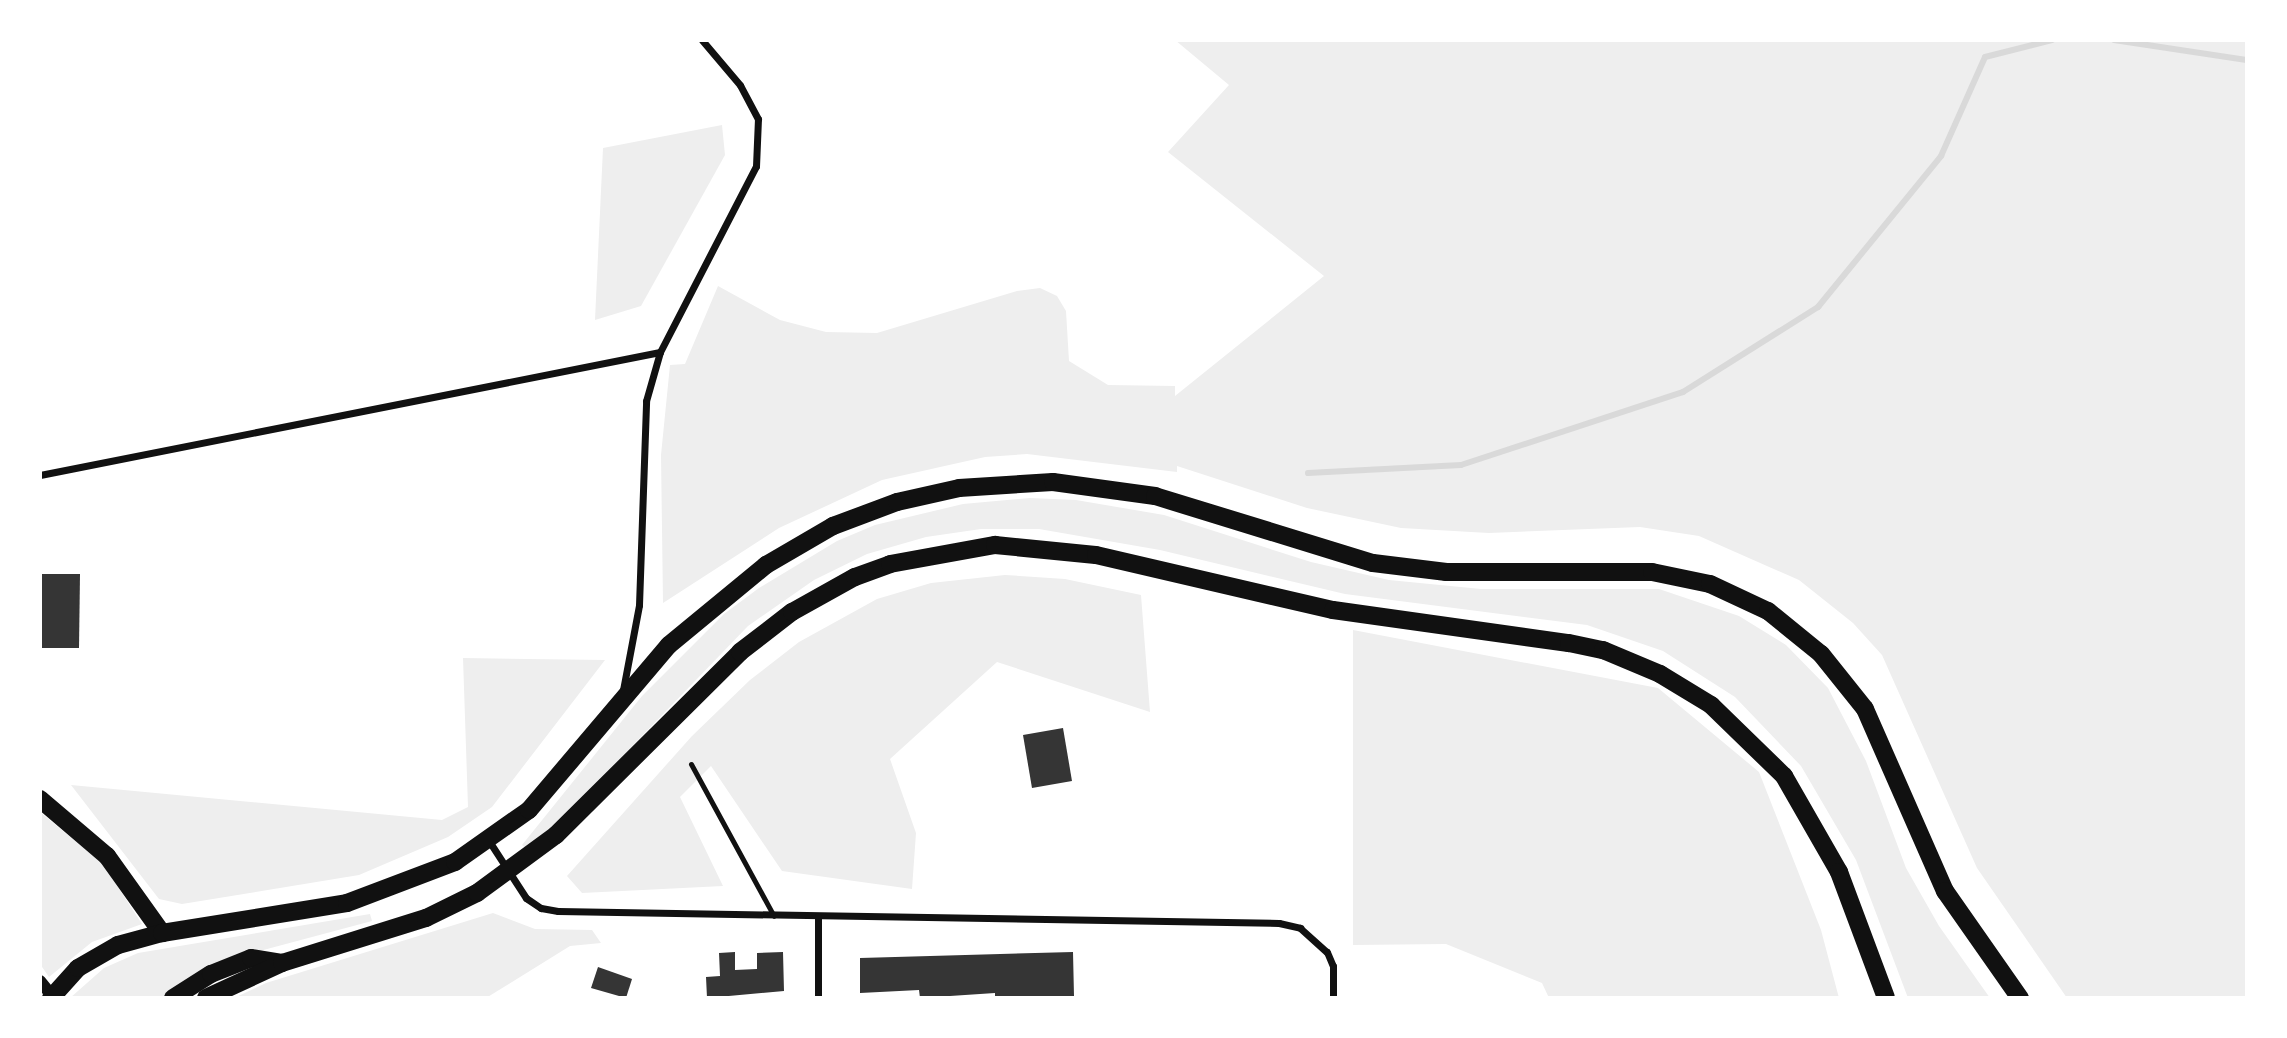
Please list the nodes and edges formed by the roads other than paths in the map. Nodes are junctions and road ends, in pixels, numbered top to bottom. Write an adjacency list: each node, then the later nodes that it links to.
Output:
1 (702, 40): 2 (street)
2 (660, 352): 3 (street); 4 (street)
3 (40, 475)
4 (619, 704): 7 (highway); 20 (highway)
5 (691, 764): 9 (lane)
6 (40, 799): 11 (highway)
7 (489, 841): 8 (street); 11 (highway)
8 (509, 873): 9 (street); 12 (highway); 19 (highway)
9 (774, 916): 10 (street)
10 (818, 916): 17 (street); 18 (street)
11 (162, 933): 14 (highway)
12 (282, 963): 15 (highway); 16 (highway)
13 (40, 981): 14 (street)
14 (52, 997)
15 (173, 998)
16 (206, 998)
17 (818, 998)
18 (1333, 998)
19 (1886, 998)
20 (2020, 998)

